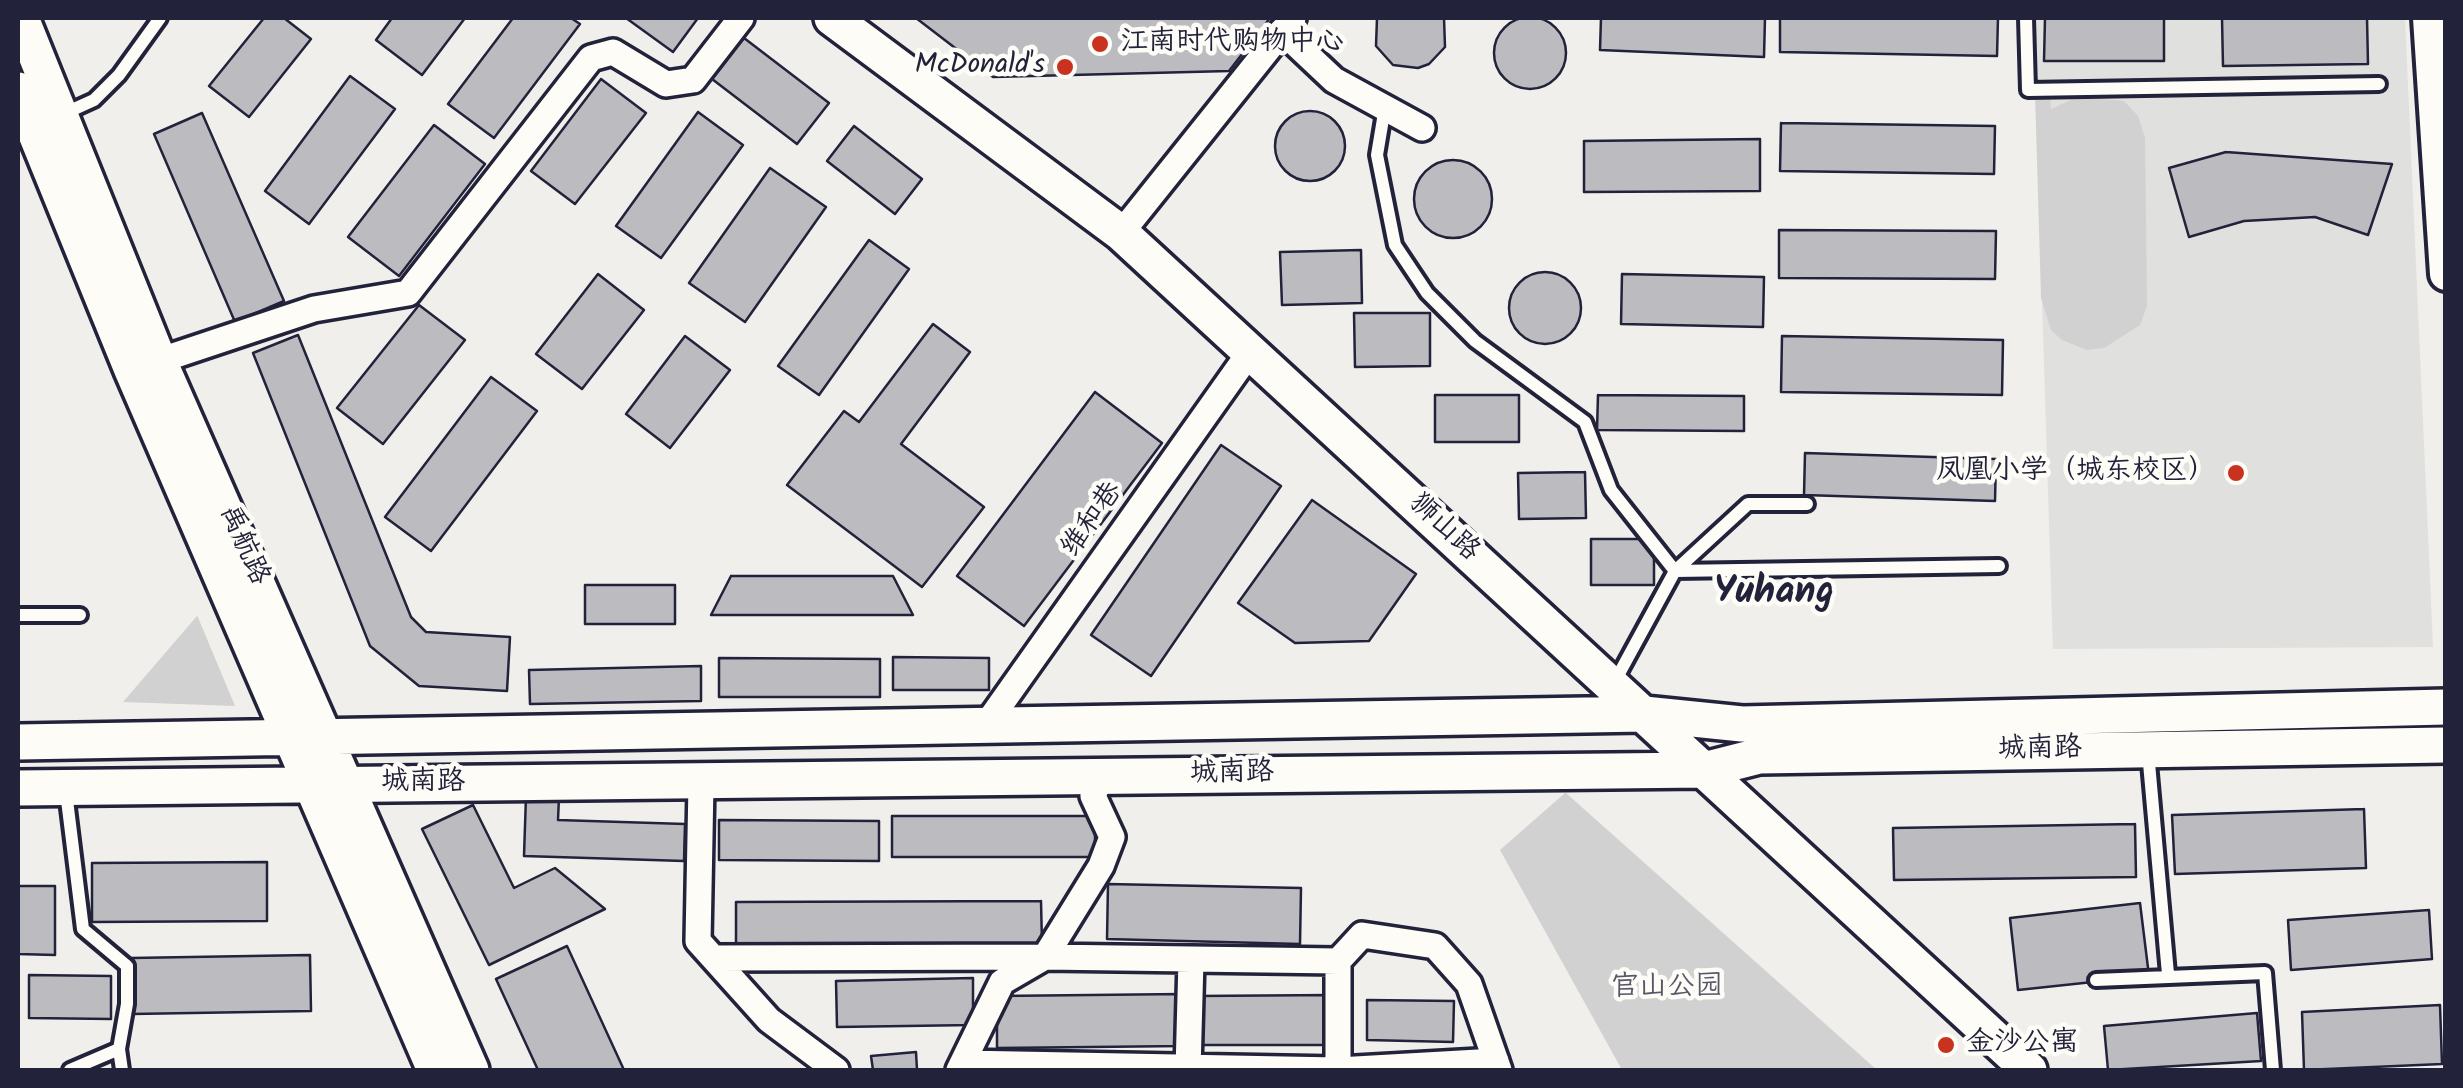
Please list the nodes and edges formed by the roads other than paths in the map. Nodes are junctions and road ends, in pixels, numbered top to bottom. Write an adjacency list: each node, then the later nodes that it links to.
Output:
1 (21, 18): 11 (main road, 禹航路)
2 (160, 18): 11 (lane)
3 (741, 18): 16 (street)
4 (832, 18): 13 (main road, 狮山路)
5 (2026, 18): 8 (lane)
6 (2429, 18): 14 (street)
7 (1287, 24): 10 (street); 13 (street)
8 (2380, 84)
9 (18, 90): 11 (main road, 禹航路)
10 (1384, 108): 12 (street); 19 (lane)
11 (48, 121): 16 (main road, 禹航路)
12 (1422, 128)
13 (1121, 233): 15 (main road, 狮山路)
14 (2446, 274)
15 (1250, 352): 22 (main road, 狮山路); 25 (street, 维和巷)
16 (146, 365): 26 (main road, 禹航路)
17 (1807, 504): 19 (lane)
18 (1999, 566): 19 (lane)
19 (1674, 572): 22 (lane)
20 (18, 615): 21 (lane)
21 (80, 615)
22 (1613, 685): 24 (main road, 狮山路)
23 (2446, 707): 24 (main road, 城南路)
24 (1644, 714): 25 (main road, 城南路); 30 (main road, 狮山路)
25 (986, 725): 26 (main road, 城南路)
26 (311, 737): 27 (main road, 城南路); 32 (main road, 禹航路)
27 (18, 742)
28 (2446, 745): 29 (main road, 城南路)
29 (2148, 750): 30 (main road, 城南路); 40 (lane)
30 (1704, 770): 31 (main road, 城南路); 52 (main road, 狮山路)
31 (1101, 776): 33 (main road, 城南路); 36 (street)
32 (330, 784): 33 (main road, 城南路); 34 (main road, 城南路); 48 (main road, 禹航路); 49 (main road, 禹航路)
33 (701, 784): 37 (street)
34 (66, 787): 35 (main road, 城南路); 42 (lane)
35 (18, 788)
36 (1044, 957): 37 (street); 38 (street); 44 (street)
37 (714, 958): 50 (street)
38 (1191, 960): 39 (street); 45 (street)
39 (1338, 961): 43 (street); 51 (street)
40 (2168, 974): 41 (lane); 53 (lane)
41 (2096, 980)
42 (119, 1049): 46 (lane); 47 (lane)
43 (1498, 1066): 51 (street)
44 (961, 1067): 45 (street)
45 (1188, 1069): 51 (street)
46 (70, 1070)
47 (122, 1070)
48 (435, 1070)
49 (471, 1070)
50 (836, 1070)
51 (1338, 1070)
52 (2029, 1070)
53 (2274, 1070)

